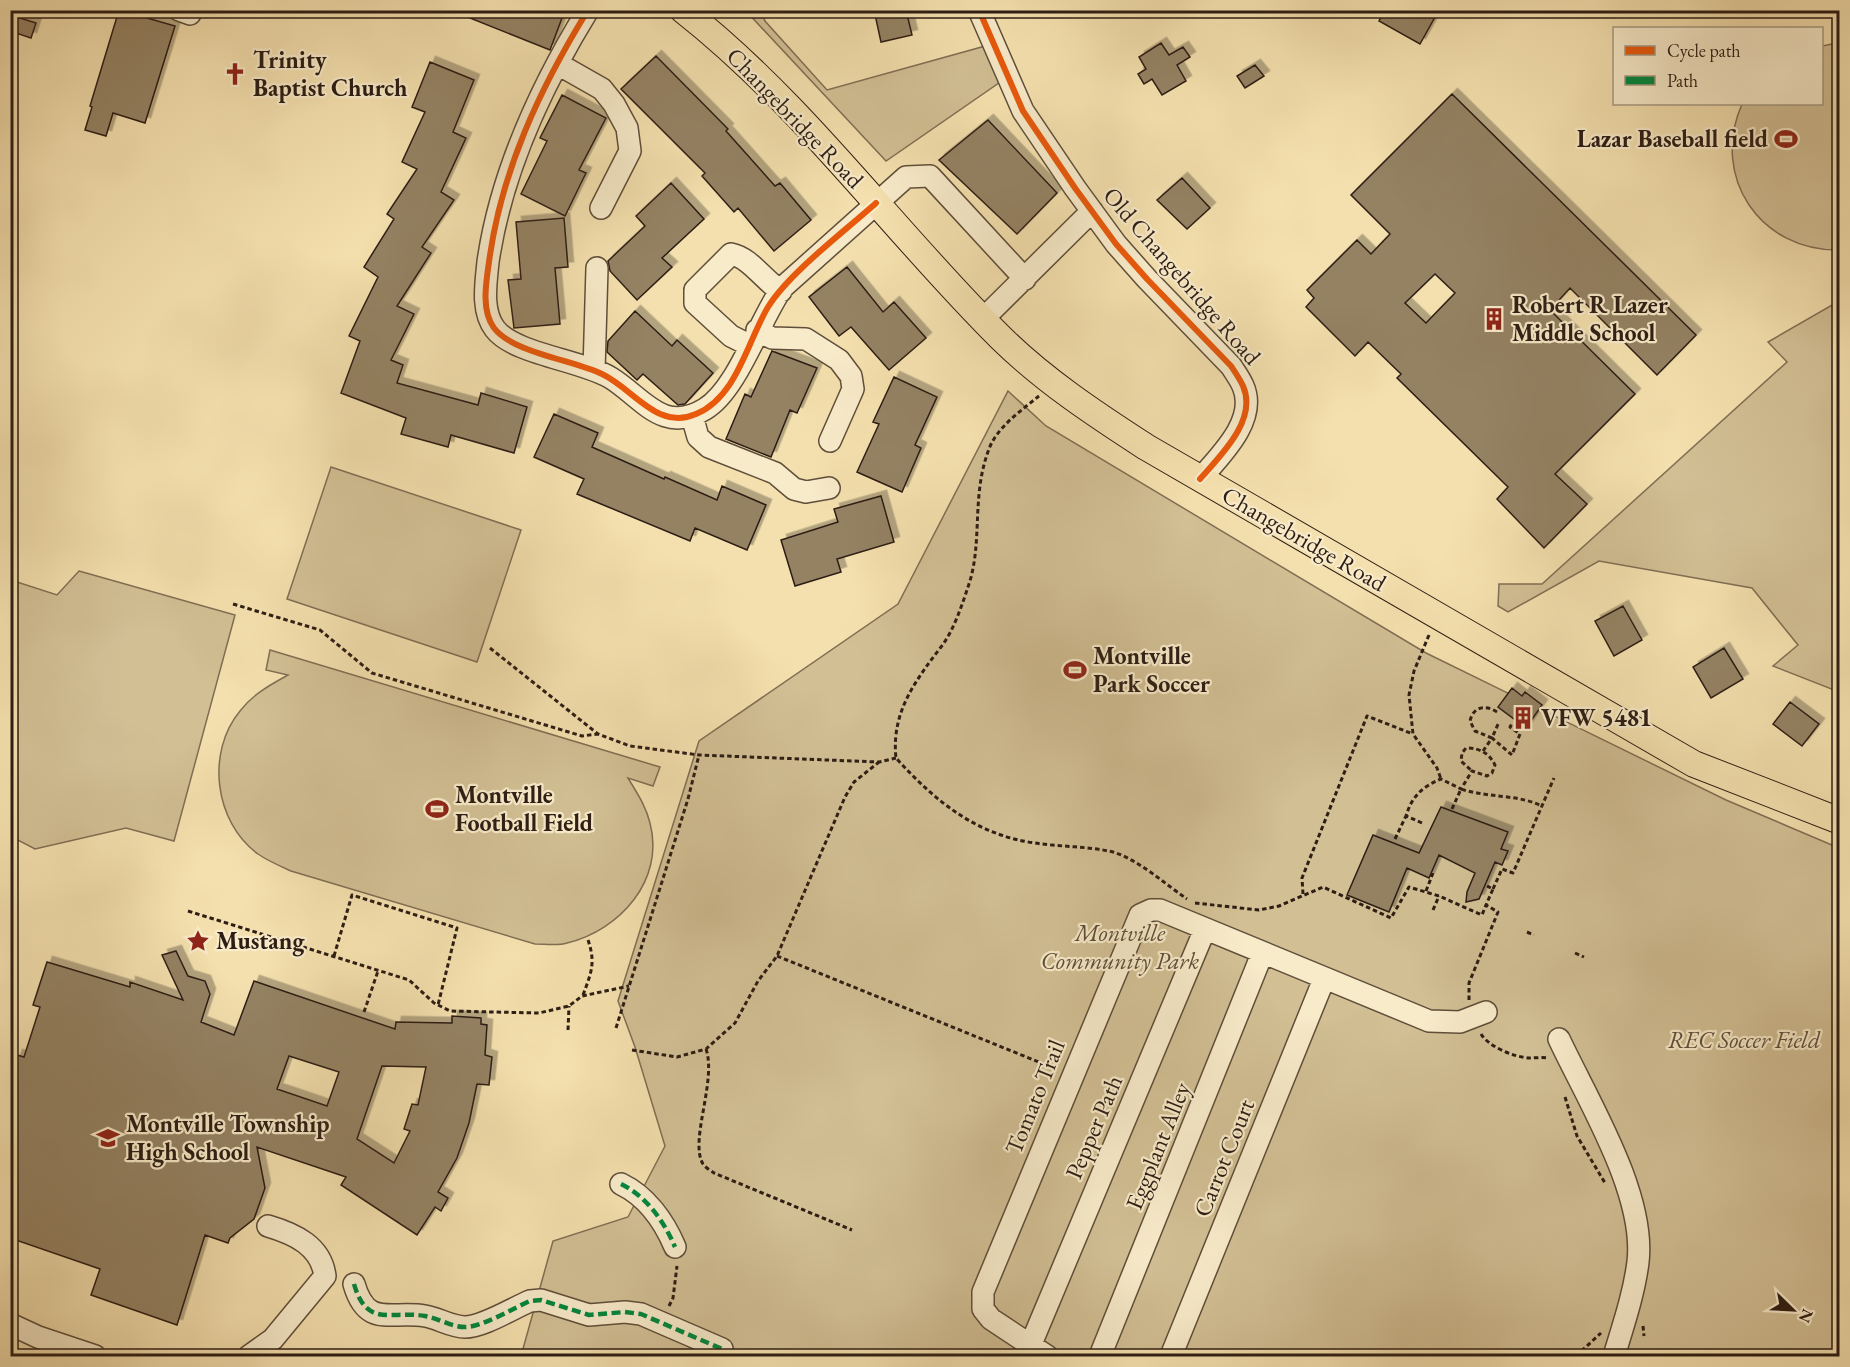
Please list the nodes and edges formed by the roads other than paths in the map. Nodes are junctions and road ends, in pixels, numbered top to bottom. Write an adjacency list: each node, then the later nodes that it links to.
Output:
1 (588, 10): 4 (street)
2 (683, 10): 5 (main road, Changebridge Road)
3 (979, 10): 7 (street, Old Changebridge Road)
4 (558, 64): 6 (street); 13 (street)
5 (876, 203): 9 (street); 10 (street); 11 (main road, Changebridge Road)
6 (601, 208)
7 (1092, 211): 9 (street); 16 (street, Old Changebridge Road)
8 (597, 268): 13 (street)
9 (1025, 279): 11 (street)
10 (781, 291): 12 (street); 12 (street)
11 (983, 319): 16 (main road, Changebridge Road)
12 (753, 338): 14 (street); 15 (street)
13 (594, 370): 14 (street)
14 (692, 416): 17 (street)
15 (830, 441)
16 (1200, 478): 18 (main road, Changebridge Road)
17 (829, 488)
18 (1839, 821)
19 (1205, 929): 20 (street); 30 (street, Pepper Path); 30 (street, Tomato Trail)
20 (1263, 954): 21 (street); 33 (street, Eggplant Alley)
21 (1324, 979): 22 (street); 34 (street, Carrot Court)
22 (1479, 1016)
23 (1559, 1039): 35 (street)
24 (621, 1184): 26 (street)
25 (268, 1226): 32 (street)
26 (675, 1247)
27 (354, 1284): 29 (street)
28 (10, 1324): 31 (street)
29 (722, 1349)
30 (1039, 1350)
31 (95, 1356)
32 (249, 1356)
33 (1100, 1356)
34 (1170, 1356)
35 (1614, 1356)

